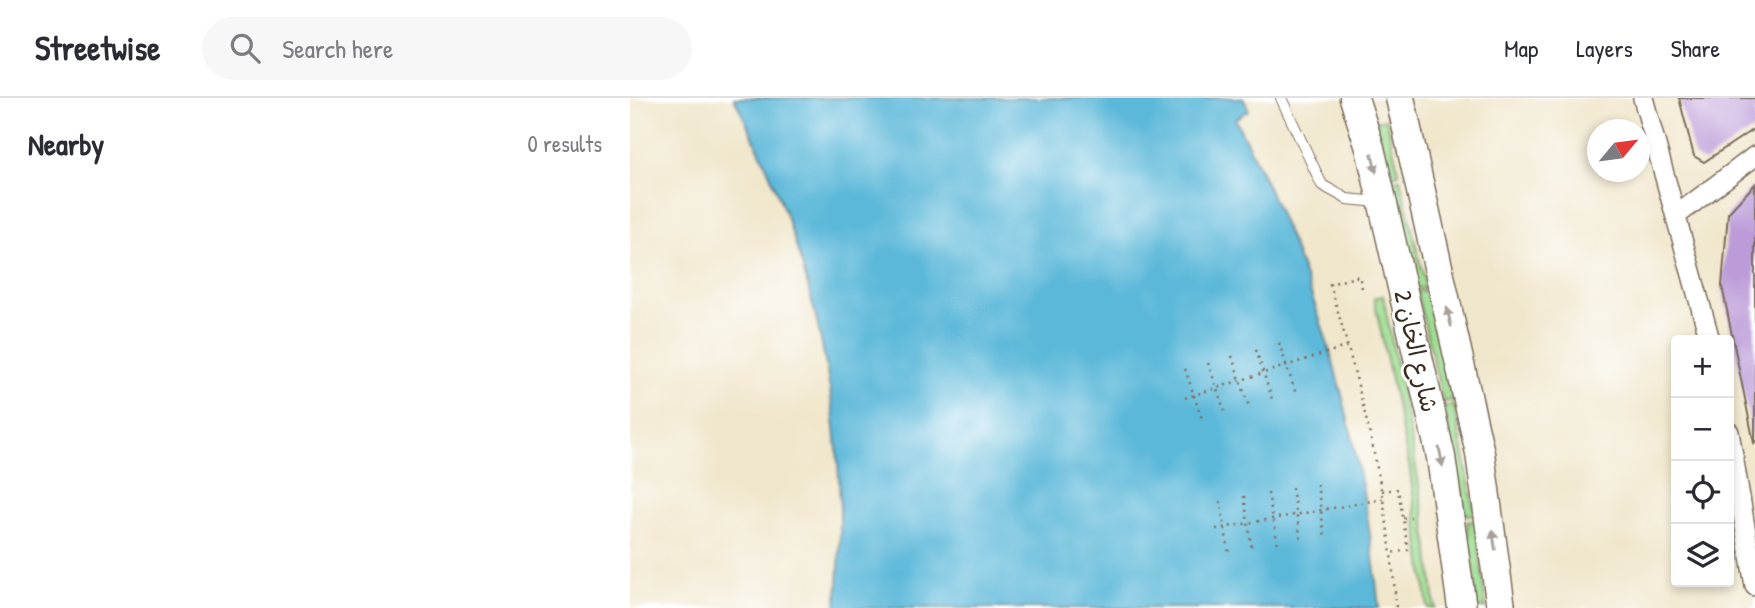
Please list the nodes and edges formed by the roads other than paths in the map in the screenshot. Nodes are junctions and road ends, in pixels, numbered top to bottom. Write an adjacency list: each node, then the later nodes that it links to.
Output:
1 (1280, 98): 6 (lane)
2 (1354, 98): 6 (main road, شارع الخان 2, one-way to 6)
3 (1400, 98): 12 (main road, شارع الخان 2, one-way to 3)
4 (1643, 98): 7 (street)
5 (1755, 156): 7 (street)
6 (1382, 202): 11 (main road, شارع الخان 2, one-way to 11)
7 (1677, 215): 8 (street)
8 (1709, 335)
9 (1734, 461): 10 (street)
10 (1755, 586)
11 (1462, 608)
12 (1502, 608)

